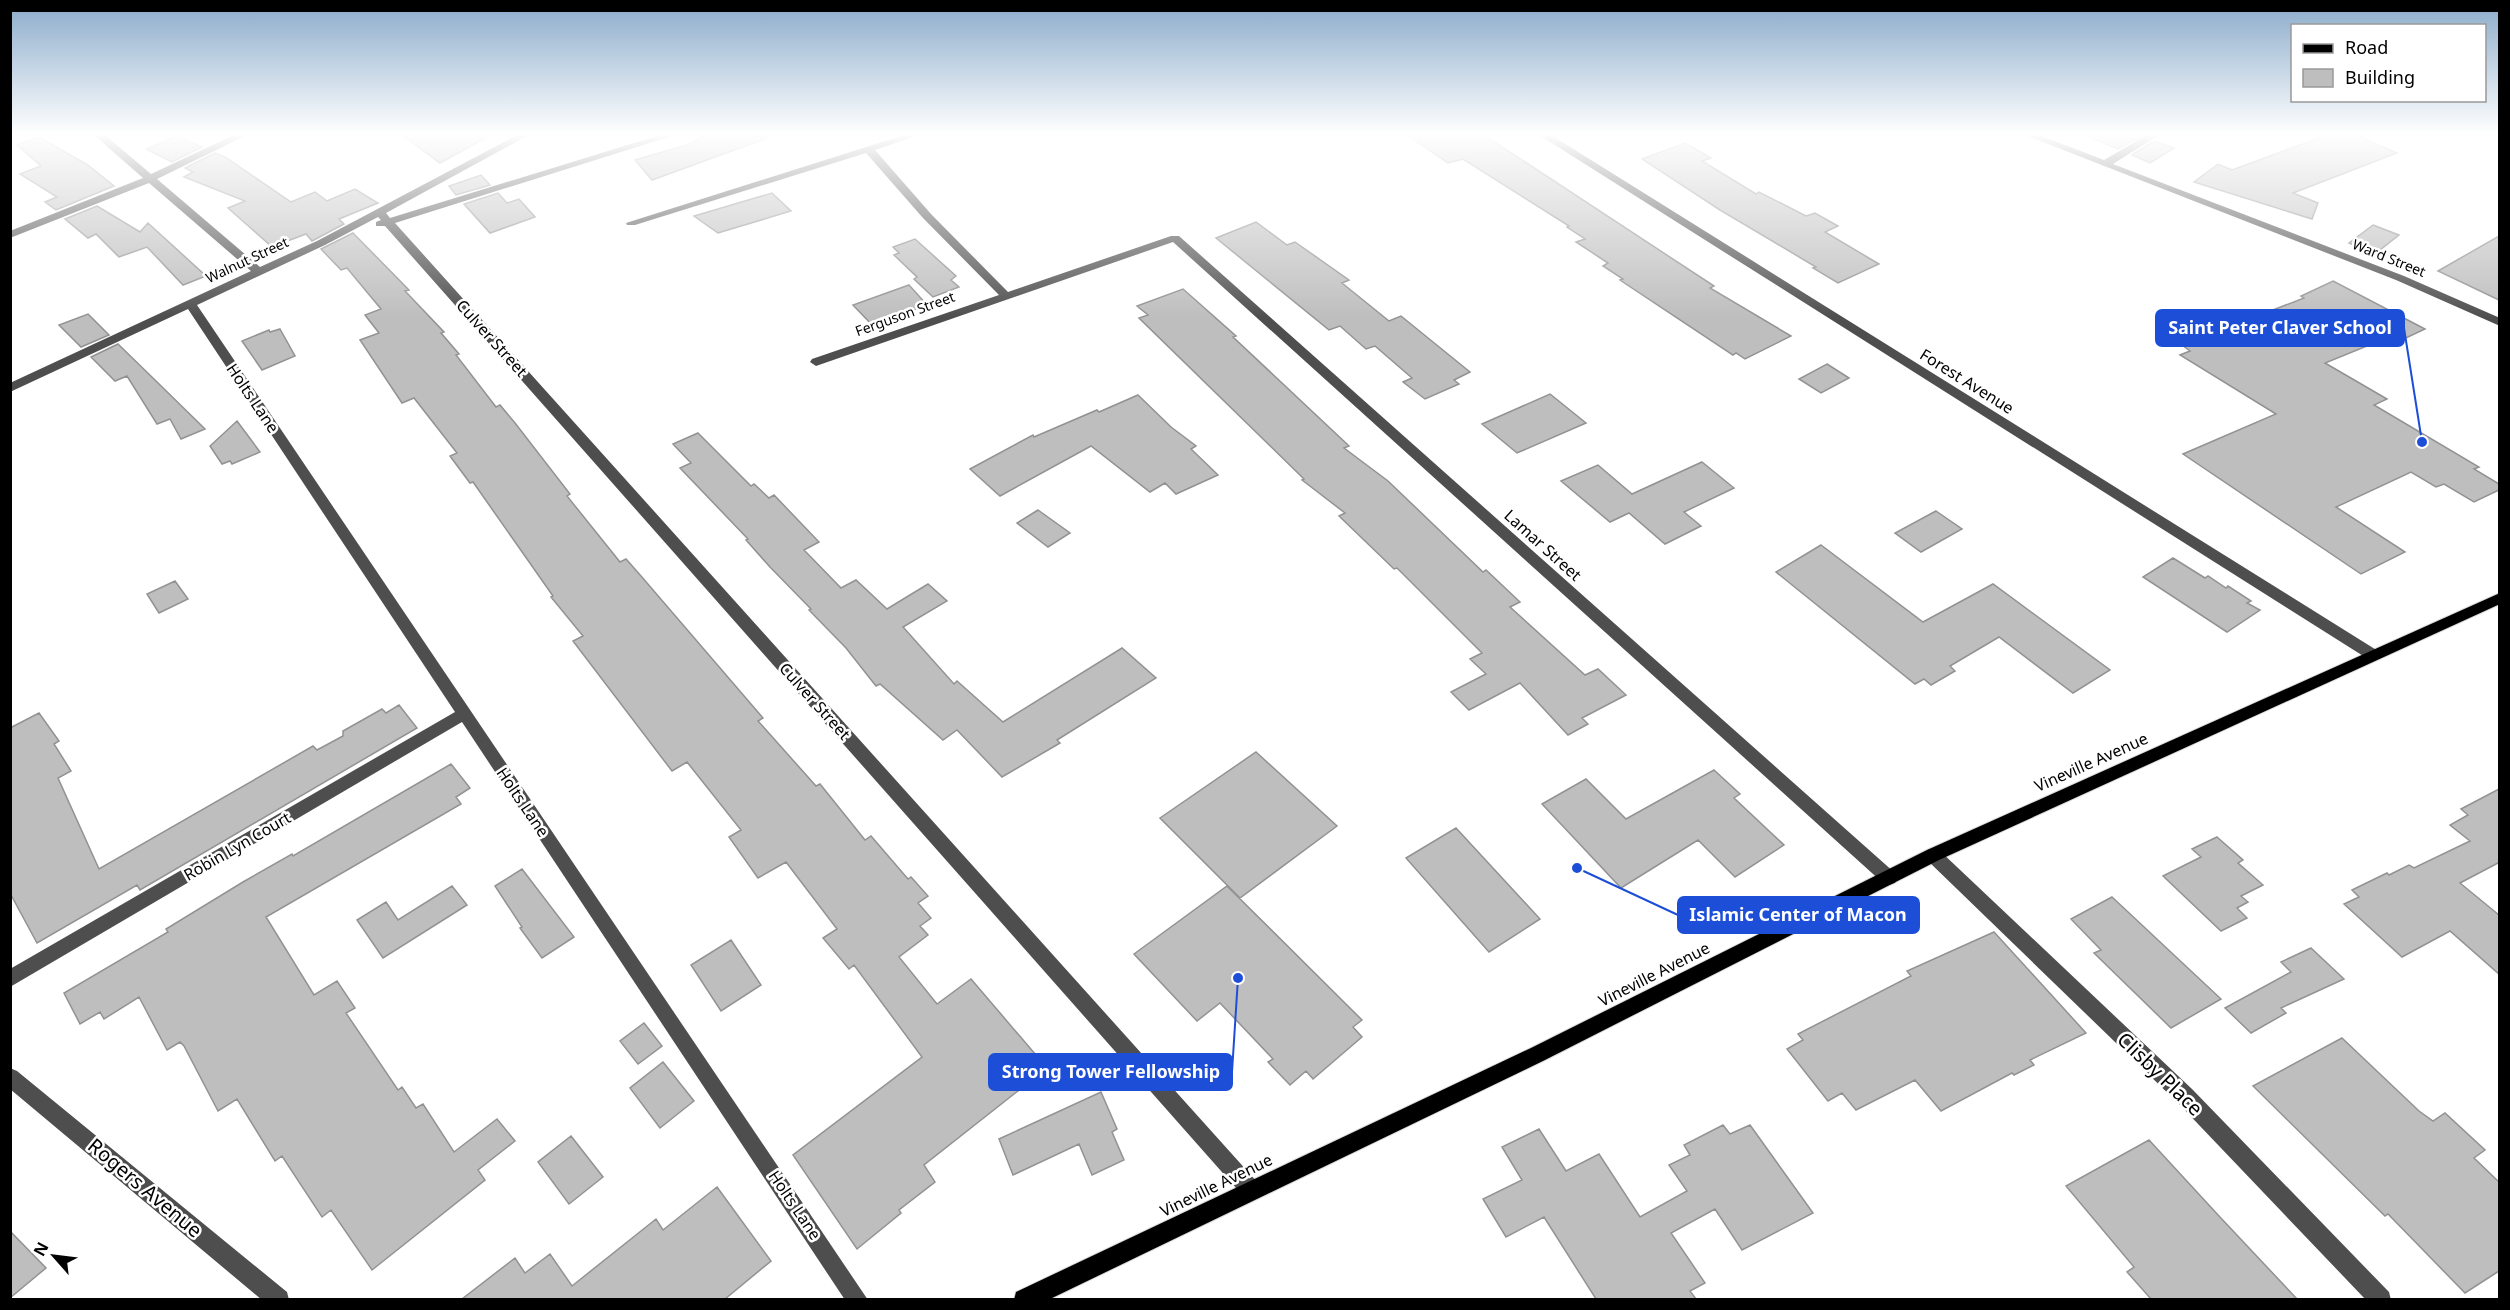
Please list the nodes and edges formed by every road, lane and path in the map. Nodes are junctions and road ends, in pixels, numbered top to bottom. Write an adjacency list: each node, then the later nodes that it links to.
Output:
1 (106, 196): 11 (street)
2 (169, 196): 13 (street)
3 (420, 196): 9 (street, Walnut Street)
4 (457, 196): 9 (street)
5 (716, 196): 10 (street)
6 (909, 196): 14 (street)
7 (1641, 196): 20 (street, Forest Avenue)
8 (2188, 196): 16 (street, Ward Street)
9 (384, 217): 13 (street, Walnut Street); 26 (street, Culver Street)
10 (632, 223)
11 (10, 235)
12 (1175, 238): 14 (street, Ferguson Street); 23 (street, Lamar Street)
13 (258, 271): 15 (street, Walnut Street)
14 (1005, 295): 17 (street, Ferguson Street)
15 (190, 303): 18 (street, Walnut Street); 21 (street, Holts Lane)
16 (2499, 323)
17 (816, 362)
18 (10, 388)
19 (2499, 598): 20 (main road, Vineville Avenue)
20 (2373, 655): 22 (main road, Vineville Avenue)
21 (464, 714): 24 (street, Robin Lyn Court); 28 (street, Holts Lane)
22 (1933, 855): 23 (main road, Vineville Avenue); 30 (street, Clisby Place)
23 (1889, 878): 26 (main road, Vineville Avenue)
24 (10, 979)
25 (10, 1077): 27 (street, Rogers Avenue)
26 (1251, 1190): 29 (main road, Vineville Avenue)
27 (279, 1299)
28 (858, 1299)
29 (1024, 1299)
30 (2380, 1299)

